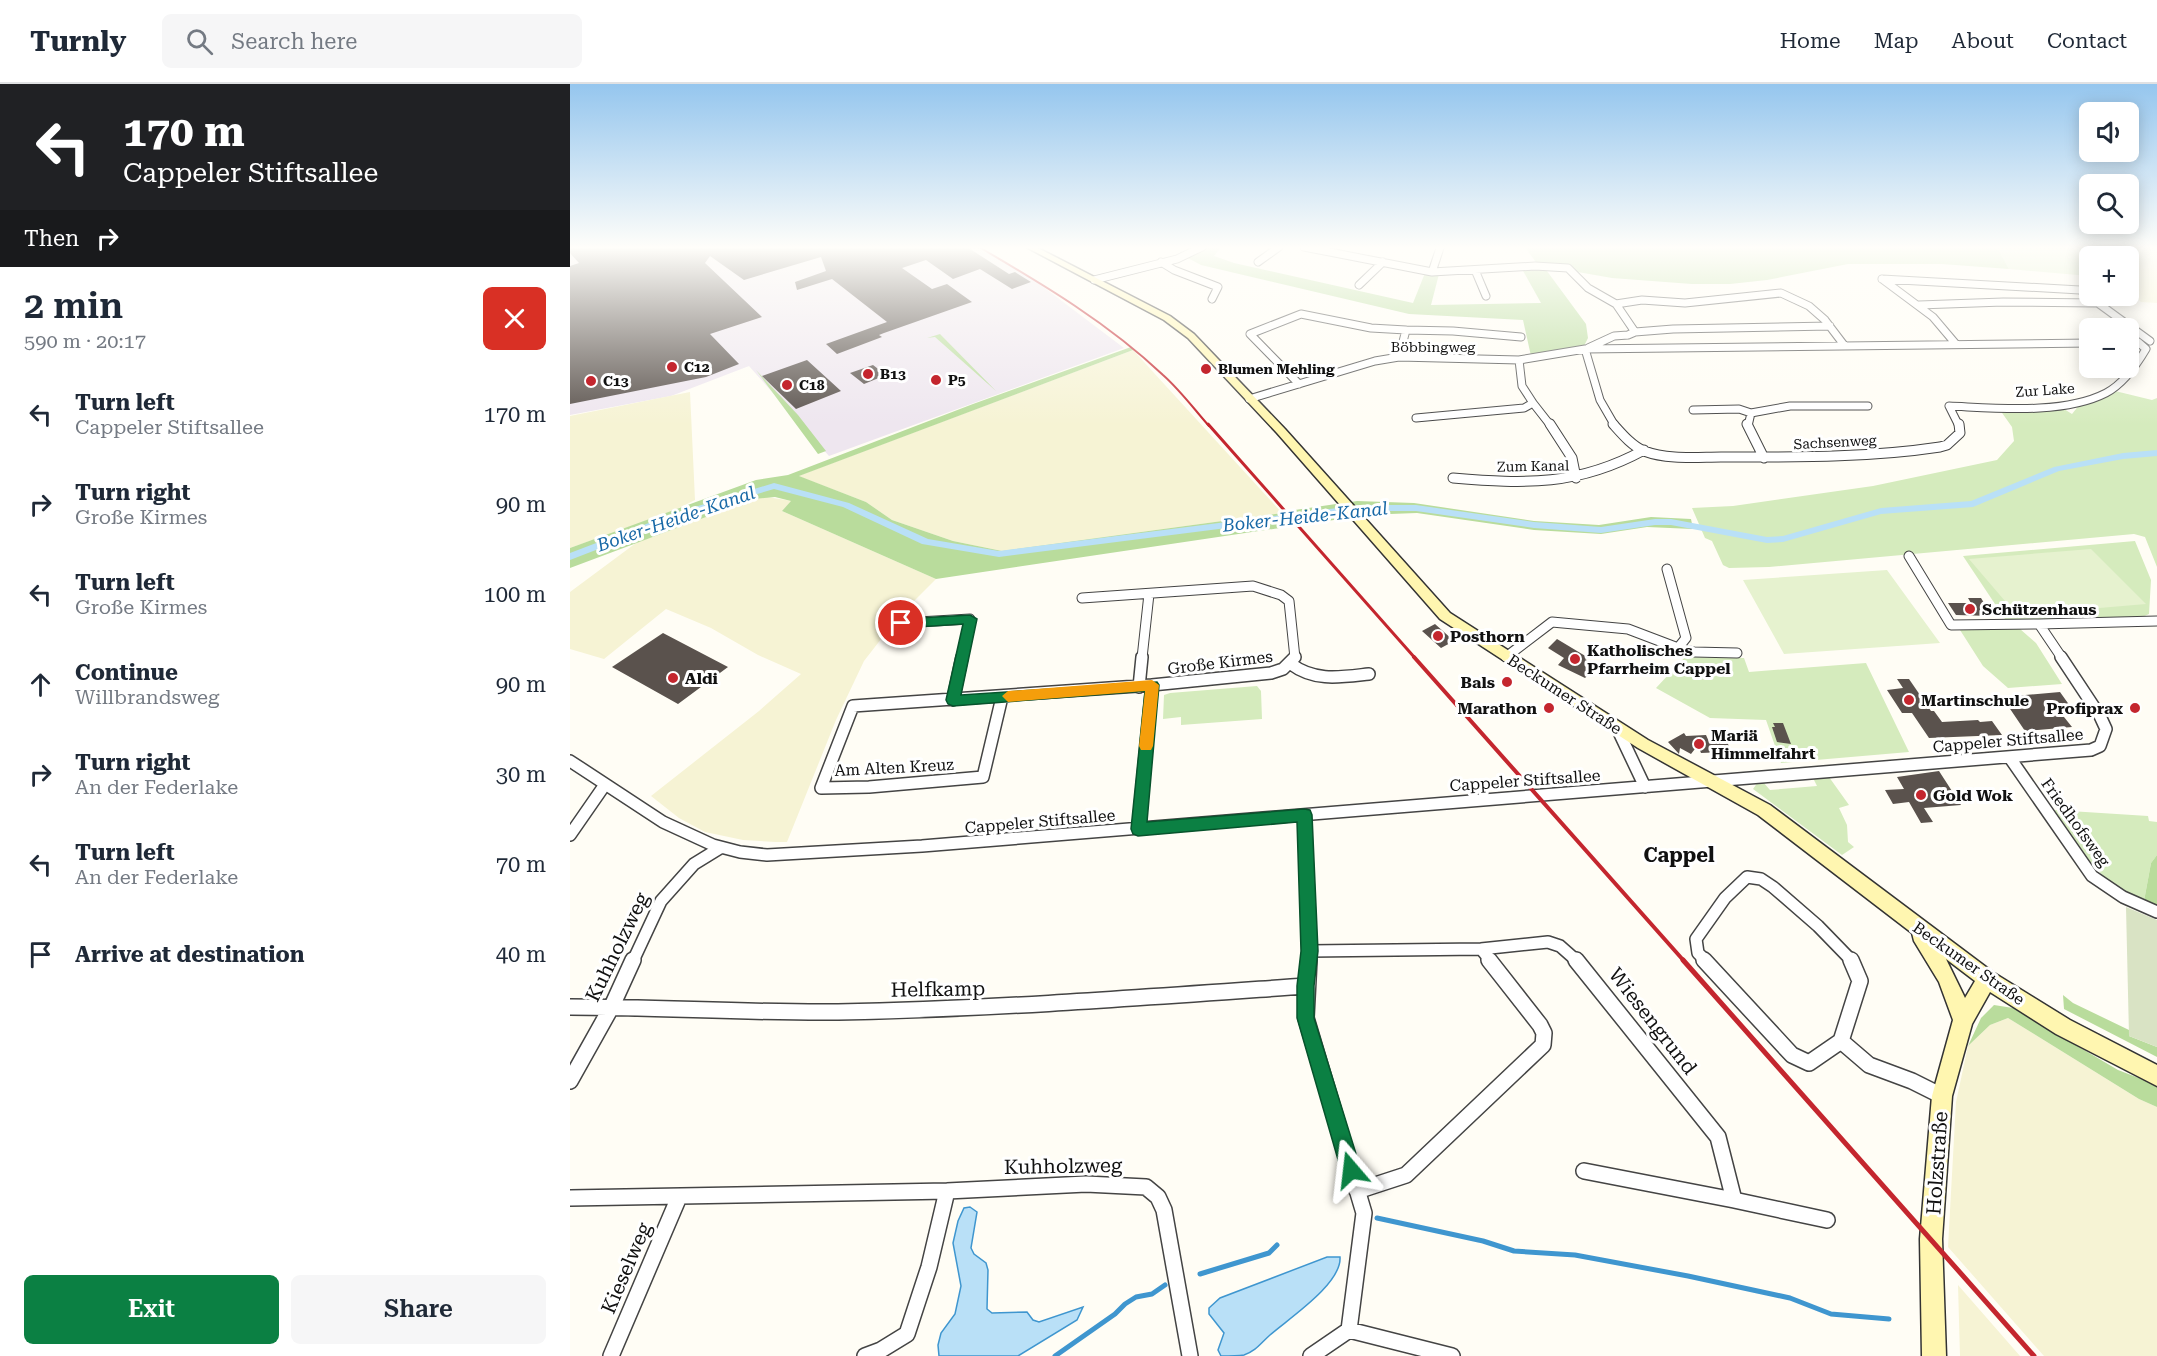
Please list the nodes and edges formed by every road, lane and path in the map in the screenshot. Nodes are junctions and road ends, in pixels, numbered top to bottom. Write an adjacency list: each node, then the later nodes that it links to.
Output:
1 (1142, 306): 25 (main road, Beckumer Straße)
2 (1617, 306): 10 (street)
3 (1809, 306): 6 (street)
4 (1920, 306): 14 (street)
5 (2101, 306): 12 (street)
6 (1830, 326): 10 (street, Böbbingweg); 17 (street)
7 (1241, 327): 9 (street)
8 (1407, 330): 9 (street); 11 (street); 20 (street)
9 (1250, 334): 24 (street)
10 (1631, 334): 18 (street); 19 (street, Böbbingweg)
11 (1521, 337)
12 (2154, 341): 13 (street)
13 (2139, 342)
14 (1955, 343): 15 (street, Böbbingweg); 17 (street, Böbbingweg)
15 (2079, 343)
16 (2139, 343): 22 (street, Zur Lake)
17 (1844, 345): 18 (street, Böbbingweg)
18 (1633, 348): 19 (street, Böbbingweg)
19 (1585, 349): 21 (street, Böbbingweg); 32 (street)
20 (1398, 357): 21 (street, Böbbingweg); 24 (street, Böbbingweg)
21 (1519, 360): 26 (street)
22 (2139, 362)
23 (2122, 378): 28 (street, Zur Lake)
24 (1299, 384): 25 (street, Böbbingweg)
25 (1249, 399): 45 (main road, Beckumer Straße)
26 (1533, 403): 31 (street); 35 (street)
27 (1868, 406): 30 (street)
28 (1949, 406): 33 (street, Sachsenweg)
29 (1693, 410): 30 (street)
30 (1751, 413): 33 (street)
31 (1416, 418)
32 (1644, 450): 33 (street, Sachsenweg); 35 (street, Zum Kanal)
33 (1764, 458)
34 (1453, 478): 35 (street, Zum Kanal)
35 (1576, 478)
36 (1909, 556): 42 (street)
37 (1667, 569): 43 (street)
38 (1149, 594): 39 (street, Große Kirmes); 46 (street, Große Kirmes); 49 (street, Große Kirmes)
39 (1082, 598)
40 (2157, 621): 42 (street)
41 (901, 623): 51 (street)
42 (2039, 624): 54 (street, Cappeler Stiftsallee)
43 (1678, 648): 44 (street); 45 (street)
44 (1737, 653)
45 (1506, 657): 53 (main road, Beckumer Straße)
46 (1291, 664): 47 (street, Große Kirmes); 48 (street, Große Kirmes)
47 (1369, 674)
48 (1152, 685): 49 (street, Große Kirmes); 60 (street, Große Kirmes)
49 (1140, 687): 50 (street, Große Kirmes)
50 (1002, 697): 51 (street, Große Kirmes); 52 (street, Am Alten Kreuz)
51 (953, 700): 52 (street, Große Kirmes)
52 (853, 706)
53 (1617, 728): 56 (main road, Beckumer Straße); 58 (street)
54 (2010, 758): 56 (street, Cappeler Stiftsallee); 63 (street, Friedhofsweg)
55 (570, 761): 57 (street, Cappeler Stiftsallee)
56 (1715, 782): 58 (street, Cappeler Stiftsallee); 64 (main road, Beckumer Straße)
57 (604, 786): 61 (street); 62 (street, Cappeler Stiftsallee)
58 (1645, 787): 59 (street, Cappeler Stiftsallee)
59 (1304, 815): 60 (street, Cappeler Stiftsallee); 66 (street)
60 (1138, 829): 62 (street, Cappeler Stiftsallee)
61 (570, 835)
62 (720, 848): 69 (street, Kuhholzweg)
63 (2157, 912)
64 (1911, 923): 67 (main road, Beckumer Straße); 71 (main road)
65 (1481, 949): 66 (street, Wiesengrund); 78 (street); 81 (street, Wiesengrund)
66 (1310, 951): 68 (street)
67 (1986, 979): 71 (main road, Holzstraße); 73 (main road, Beckumer Straße)
68 (1306, 986): 69 (street, Helfkamp); 78 (street)
69 (612, 1006): 70 (street, Helfkamp); 74 (street, Kuhholzweg)
70 (570, 1007)
71 (1963, 1020): 75 (main road, Holzstraße)
72 (1841, 1041): 72 (street); 75 (street)
73 (2157, 1076)
74 (570, 1081)
75 (1942, 1096): 89 (main road, Holzstraße)
76 (1584, 1171): 81 (street)
77 (947, 1191): 79 (street, Kuhholzweg); 85 (street); 86 (street, Kuhholzweg)
78 (1358, 1191): 83 (street)
79 (679, 1197): 80 (street, Kuhholzweg); 84 (street, Kieselweg)
80 (570, 1198)
81 (1734, 1200): 82 (street)
82 (1827, 1220)
83 (1349, 1330): 87 (street); 88 (street)
84 (611, 1356)
85 (865, 1356)
86 (1190, 1356)
87 (1311, 1356)
88 (1452, 1356)
89 (1934, 1356)

